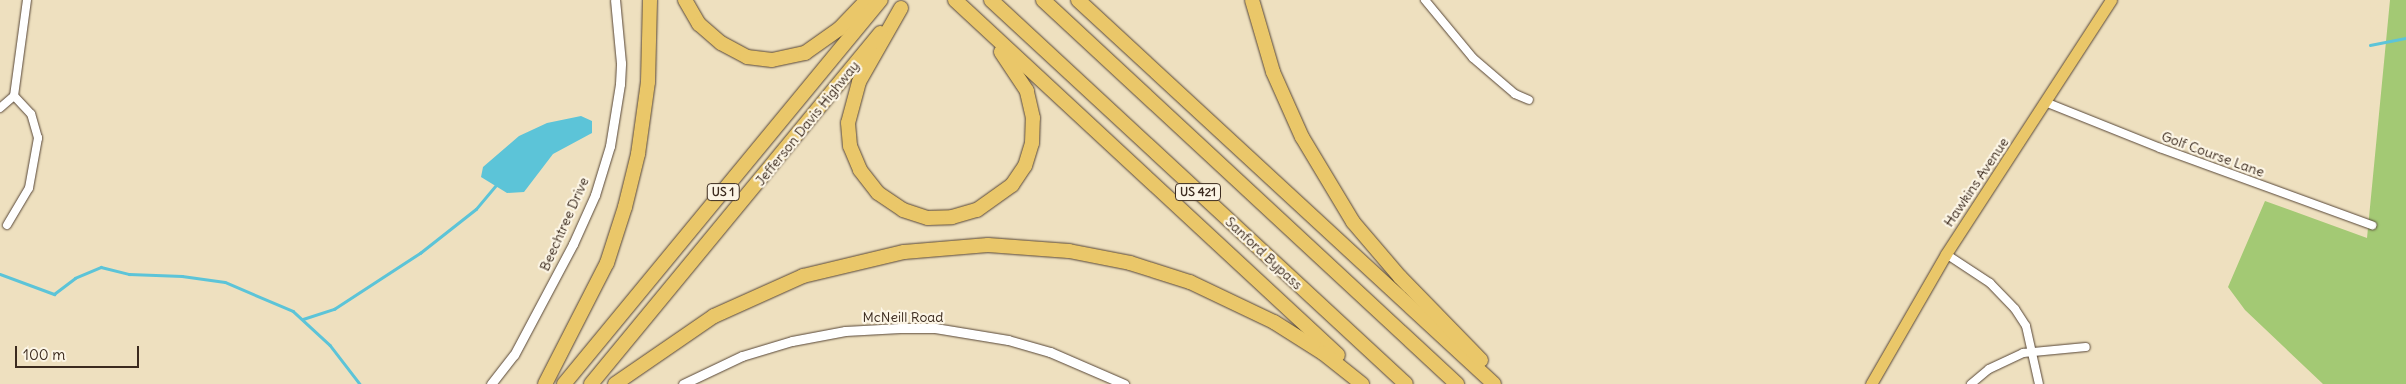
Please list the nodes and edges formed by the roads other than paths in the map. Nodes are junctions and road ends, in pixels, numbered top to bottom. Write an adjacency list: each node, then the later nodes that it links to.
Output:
1 (28, 0): 15 (street)
2 (615, 0): 24 (street, Beechtree Drive)
3 (650, 0): 25 (highway)
4 (685, 0): 5 (highway)
5 (867, 0)
6 (881, 0): 26 (highway, Jefferson Davis Highway / US 1)
7 (991, 0): 33 (highway, Sanford Bypass / US 421)
8 (1043, 0): 34 (highway, US 421)
9 (1078, 0): 35 (highway)
10 (1252, 0): 36 (highway)
11 (1425, 0): 16 (street)
12 (2111, 0): 17 (main road, Hawkins Avenue)
13 (957, 2): 14 (highway); 32 (highway)
14 (904, 4): 27 (highway, Jefferson Davis Highway / US 1)
15 (14, 96): 18 (street); 19 (street)
16 (1530, 100)
17 (2045, 102): 20 (street, Golf Course Lane); 21 (main road, Hawkins Avenue)
18 (0, 108)
19 (7, 225)
20 (2372, 225)
21 (1946, 254): 23 (street); 37 (main road, Hawkins Avenue)
22 (2086, 346): 23 (street)
23 (2032, 352): 38 (street); 39 (street)
24 (491, 384)
25 (545, 384)
26 (564, 384)
27 (591, 384)
28 (615, 384): 31 (highway)
29 (683, 384): 30 (street, McNeill Road)
30 (1124, 384)
31 (1362, 384)
32 (1370, 384)
33 (1406, 384)
34 (1457, 384)
35 (1494, 384)
36 (1504, 384)
37 (1871, 384)
38 (1971, 384)
39 (2039, 384)

